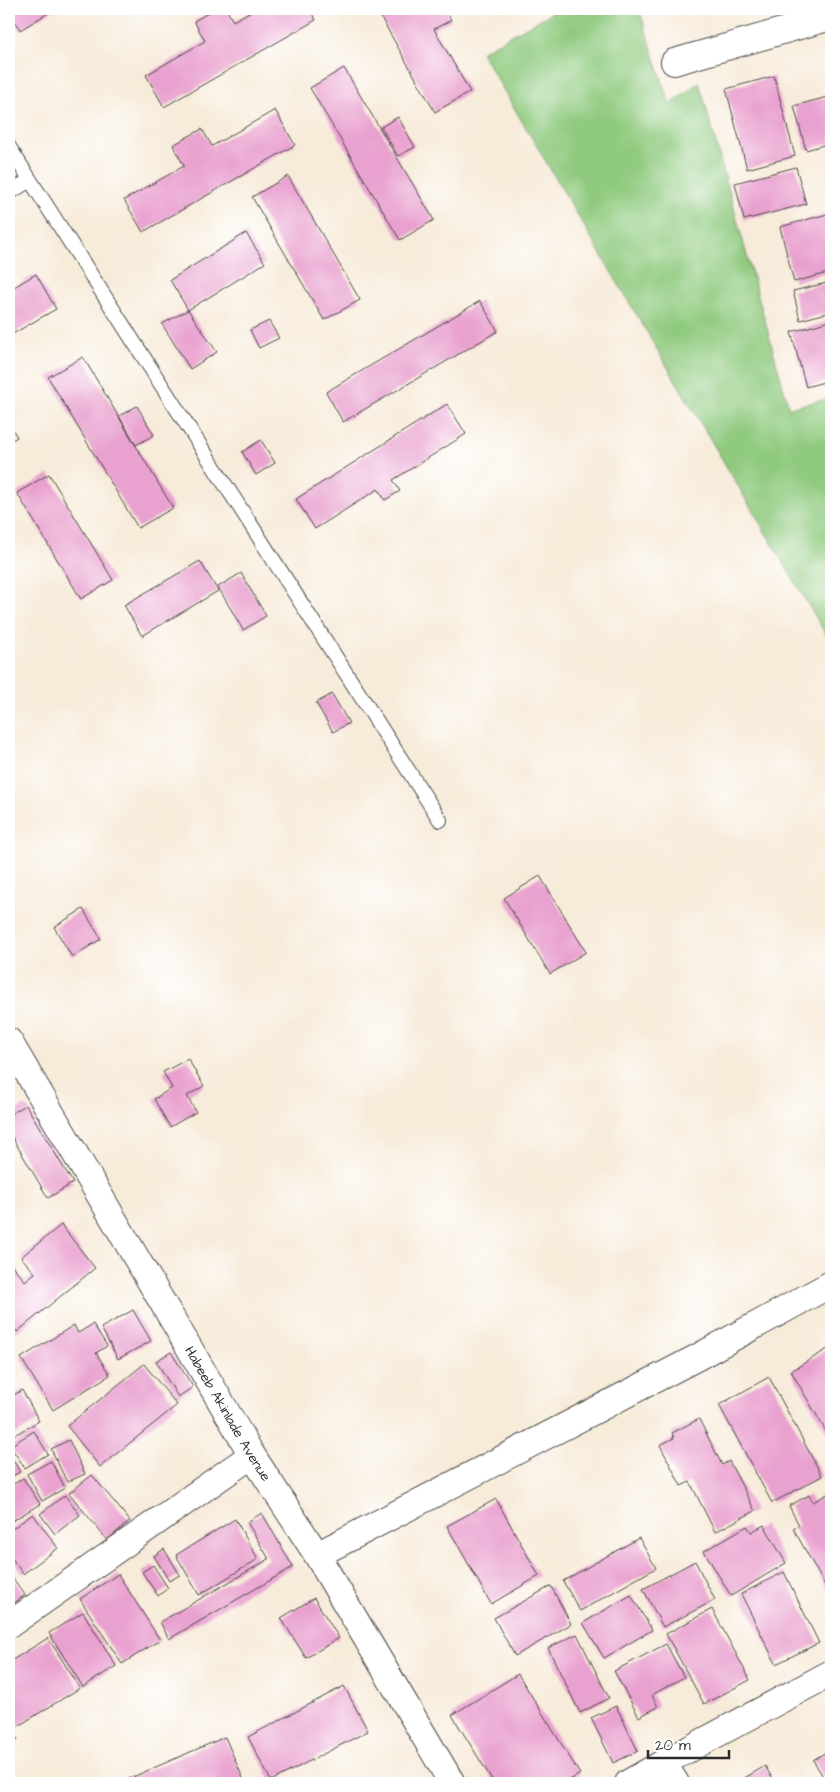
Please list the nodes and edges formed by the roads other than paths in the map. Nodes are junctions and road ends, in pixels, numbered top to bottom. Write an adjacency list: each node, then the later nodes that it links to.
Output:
1 (831, 17): 2 (street)
2 (674, 62)
3 (9, 147): 4 (lane)
4 (30, 180): 5 (lane); 6 (lane)
5 (9, 193)
6 (440, 820)
7 (9, 1041): 9 (street, Habeeb Akinlade Avenue)
8 (831, 1284): 10 (street)
9 (252, 1455): 10 (street, Habeeb Akinlade Avenue); 11 (street)
10 (317, 1555): 14 (street, Habeeb Akinlade Avenue)
11 (9, 1625)
12 (831, 1674): 13 (street)
13 (670, 1773): 15 (street)
14 (452, 1783)
15 (628, 1783)

